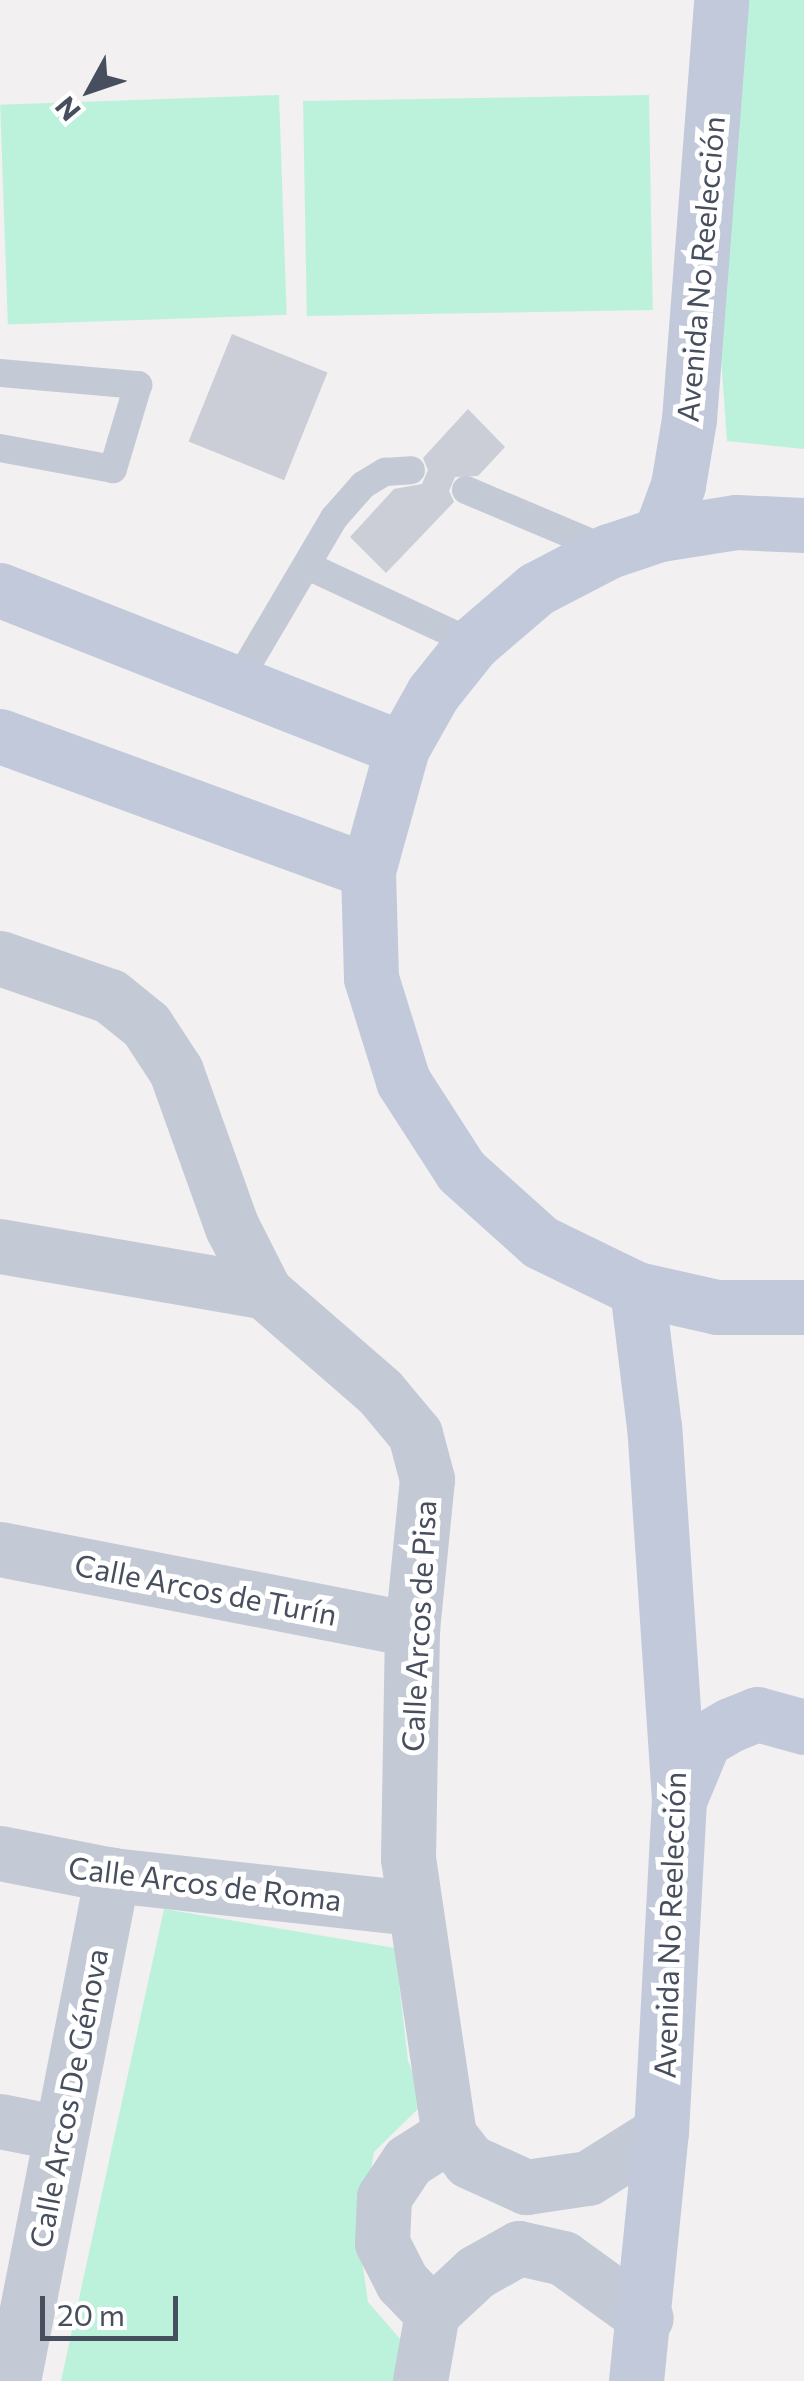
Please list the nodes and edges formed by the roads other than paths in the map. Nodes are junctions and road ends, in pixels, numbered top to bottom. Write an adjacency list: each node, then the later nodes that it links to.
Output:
1 (721, 0): 7 (main road, Avenida No Reelección)
2 (0, 374): 3 (lane)
3 (0, 448)
4 (411, 470): 9 (lane)
5 (466, 490): 8 (lane)
6 (804, 525): 7 (main road)
7 (660, 534): 8 (main road)
8 (609, 551): 11 (main road)
9 (310, 567): 11 (lane); 12 (lane)
10 (0, 590): 12 (main road)
11 (474, 643): 14 (main road)
12 (238, 681): 14 (main road)
13 (0, 736): 15 (main road)
14 (402, 748): 15 (main road)
15 (368, 872): 18 (main road)
16 (0, 958): 19 (street, Calle Arcos de Pisa)
17 (0, 1246): 19 (street)
18 (637, 1290): 20 (main road); 24 (main road, Avenida No Reelección)
19 (265, 1292): 22 (street, Calle Arcos de Pisa)
20 (804, 1307)
21 (0, 1549): 22 (street, Calle Arcos de Turín)
22 (412, 1629): 27 (street, Calle Arcos de Pisa)
23 (804, 1727): 24 (main road)
24 (679, 1800): 29 (main road, Avenida No Reelección)
25 (0, 1853): 26 (street, Calle Arcos de Roma)
26 (112, 1875): 27 (street, Calle Arcos de Roma); 30 (street, Calle Arcos De Génova)
27 (411, 1908): 31 (street, Calle Arcos de Pisa)
28 (0, 2121): 30 (street)
29 (660, 2132): 32 (street); 35 (main road, Avenida No Reelección)
30 (60, 2134): 36 (street, Calle Arcos De Génova)
31 (449, 2135): 32 (street); 34 (street)
32 (526, 2187): 33 (street)
33 (518, 2248): 34 (street); 35 (street)
34 (432, 2313): 37 (street)
35 (646, 2318): 38 (main road, Avenida No Reelección)
36 (13, 2381)
37 (420, 2381)
38 (636, 2381)

